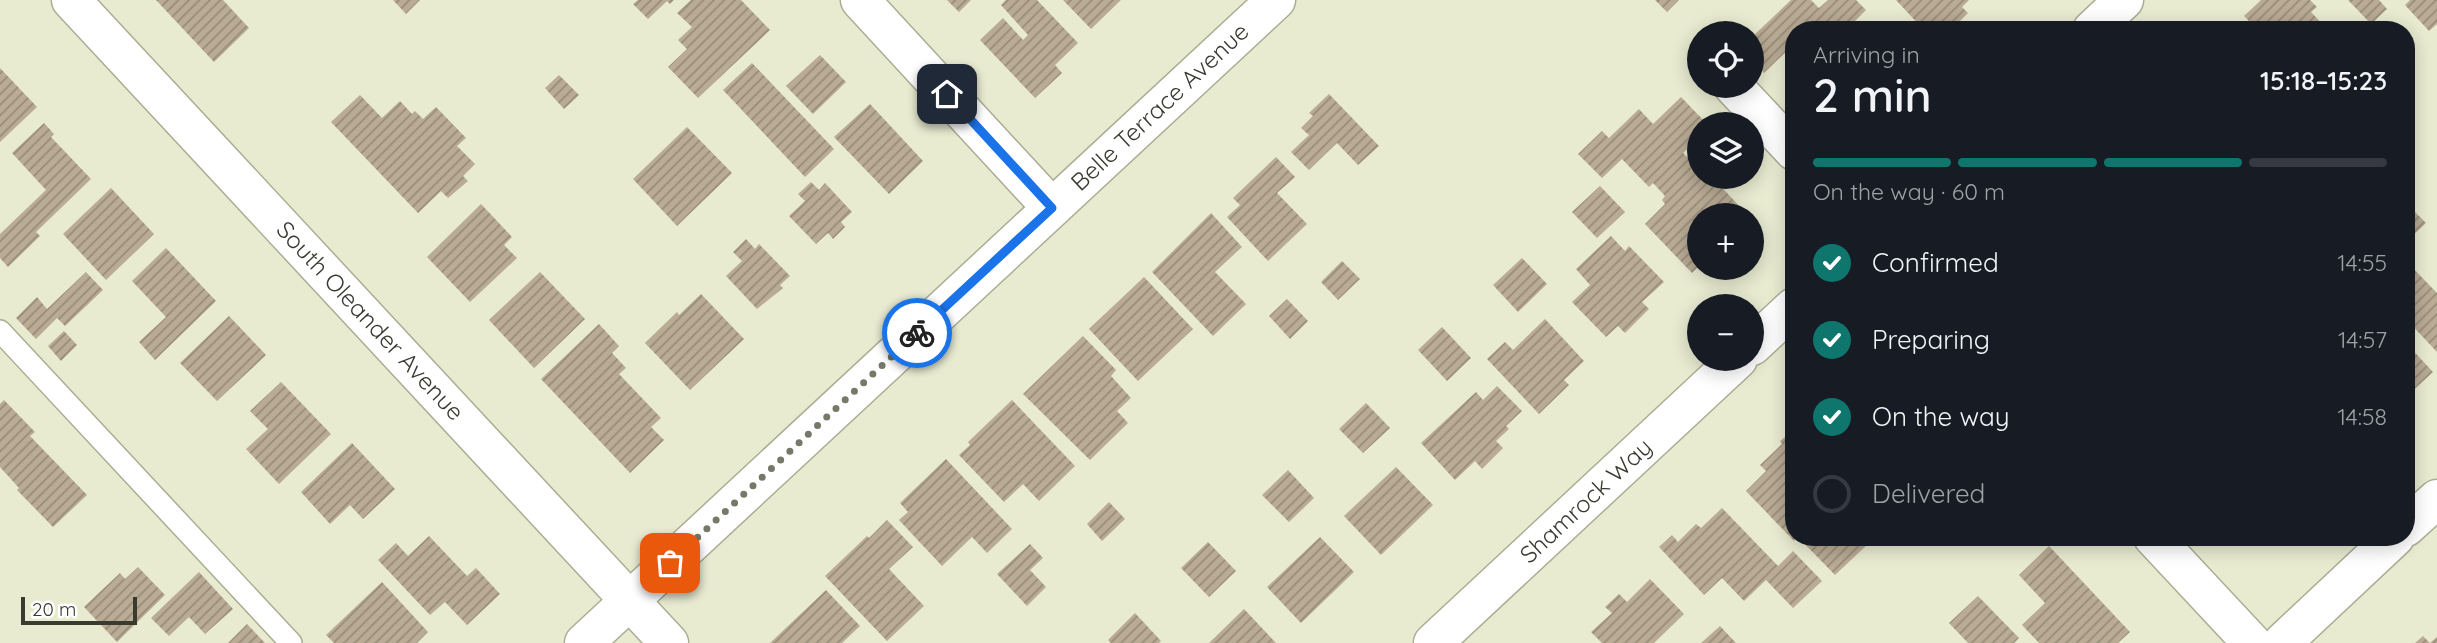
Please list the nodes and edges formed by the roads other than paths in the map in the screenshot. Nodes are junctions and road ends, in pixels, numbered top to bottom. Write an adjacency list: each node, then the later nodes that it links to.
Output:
1 (71, 0): 17 (street, South Oleander Avenue)
2 (860, 0): 8 (street)
3 (1276, 0): 8 (street, Belle Terrace Avenue)
4 (2124, 0): 5 (street)
5 (2102, 21)
6 (1744, 98): 7 (street)
7 (1785, 141)
8 (1052, 208): 17 (street, Belle Terrace Avenue)
9 (1785, 315): 11 (street)
10 (0, 331): 18 (lane)
11 (1764, 335)
12 (1725, 371): 21 (street, Shamrock Way)
13 (2437, 499): 14 (street)
14 (2415, 519)
15 (2161, 546): 22 (street)
16 (2385, 546): 23 (street)
17 (629, 600): 19 (street, Belle Terrace Avenue); 20 (street, South Oleander Avenue)
18 (290, 643)
19 (584, 643)
20 (669, 643)
21 (1433, 643)
22 (2252, 643)
23 (2282, 643)

